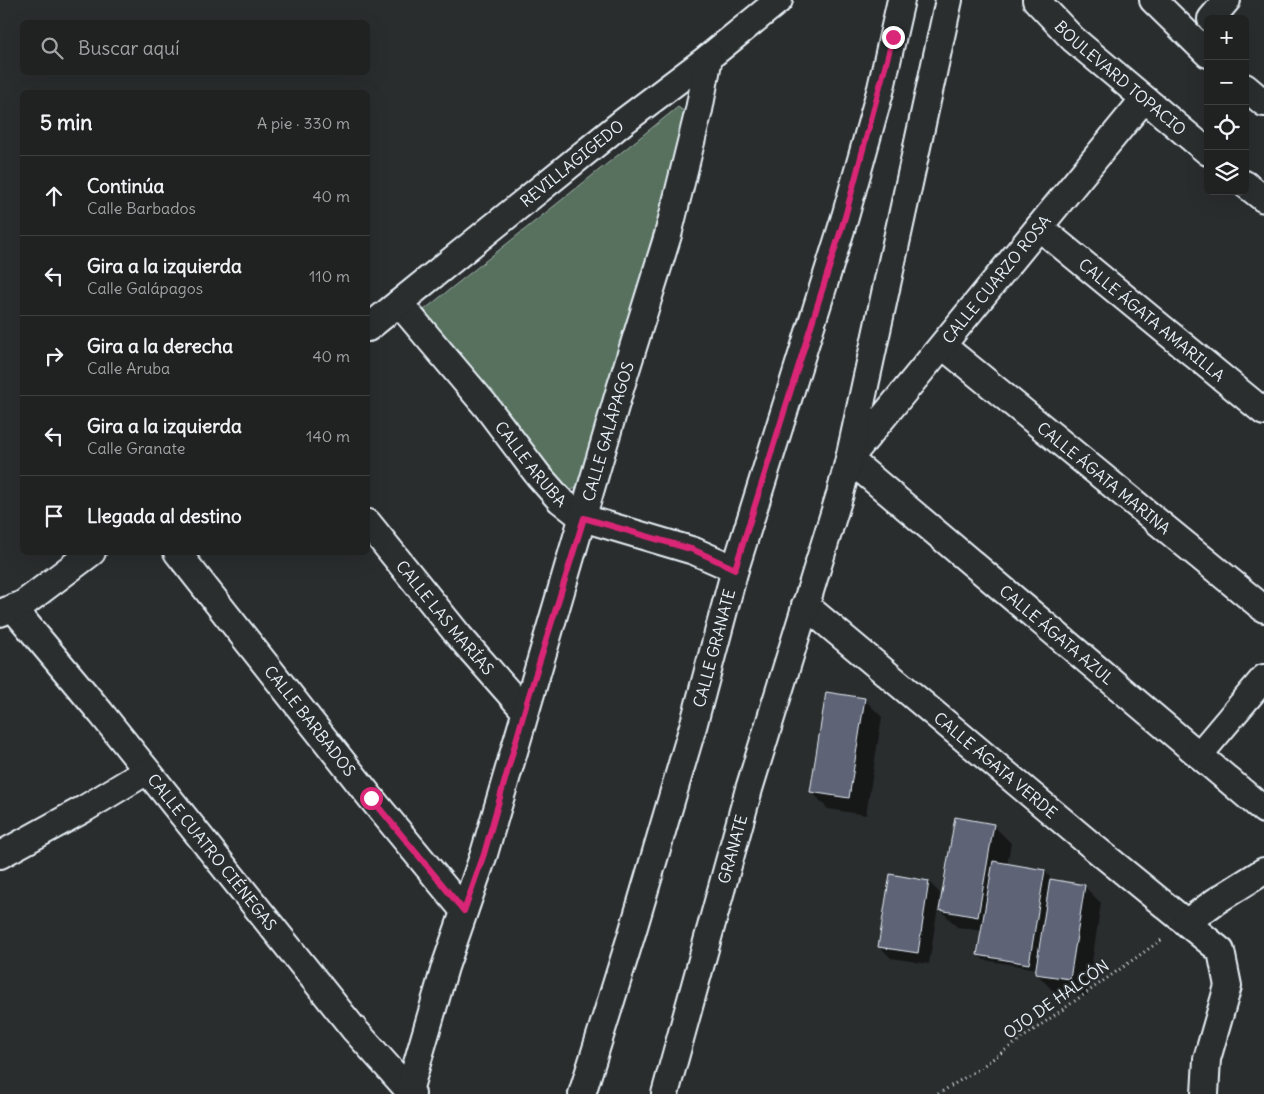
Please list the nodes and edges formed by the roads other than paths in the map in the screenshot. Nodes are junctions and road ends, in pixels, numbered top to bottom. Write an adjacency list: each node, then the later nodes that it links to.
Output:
1 (779, 0): 9 (street, REVILLAGIGEDO)
2 (901, 0): 26 (street, CALLE GRANATE)
3 (949, 0): 21 (street)
4 (1036, 0): 11 (street, BOULEVARD TOPACIO)
5 (1153, 0): 8 (street)
6 (1227, 0): 7 (street)
7 (1214, 15)
8 (1203, 39)
9 (709, 58): 17 (street, REVILLAGIGEDO); 22 (street, CALLE GALÁPAGOS)
10 (1249, 90): 12 (street)
11 (1144, 99): 13 (street, BOULEVARD TOPACIO); 16 (street, CALLE CUARZO ROSA)
12 (1264, 103)
13 (1206, 150)
14 (1249, 187): 15 (street)
15 (1264, 199)
16 (1039, 227): 19 (street, CALLE CUARZO ROSA); 20 (street, CALLE ÁGATA AMARILLA)
17 (399, 303): 18 (street, REVILLAGIGEDO); 22 (street, CALLE ARUBA)
18 (370, 326)
19 (943, 346): 21 (street, CALLE CUARZO ROSA); 28 (street, CALLE ÁGATA MARINA)
20 (1264, 412)
21 (849, 459): 27 (street); 32 (street, CALLE ÁGATA AZUL)
22 (584, 518): 26 (street, CALLE ARUBA); 31 (street, CALLE GALÁPAGOS)
23 (370, 525): 31 (street, CALLE LAS MARÍAS)
24 (88, 555): 29 (street)
25 (179, 555): 37 (street, CALLE BARBADOS)
26 (735, 569): 40 (street, CALLE GRANATE)
27 (805, 605): 38 (street, CALLE ÁGATA VERDE); 41 (street, GRANATE)
28 (1264, 609)
29 (7, 610): 33 (street, CALLE CUATRO CIÉNEGAS)
30 (1264, 678): 32 (street)
31 (525, 711): 37 (street, CALLE GALÁPAGOS)
32 (1199, 755): 34 (street, CALLE ÁGATA AZUL)
33 (147, 771): 35 (street); 39 (street, CALLE CUATRO CIÉNEGAS)
34 (1264, 810)
35 (0, 854)
36 (1264, 871): 38 (street)
37 (464, 911): 39 (street, CALLE GALÁPAGOS)
38 (1187, 922): 42 (street, CALLE ÁGATA VERDE)
39 (410, 1092)
40 (582, 1094)
41 (665, 1094)
42 (1205, 1094)

